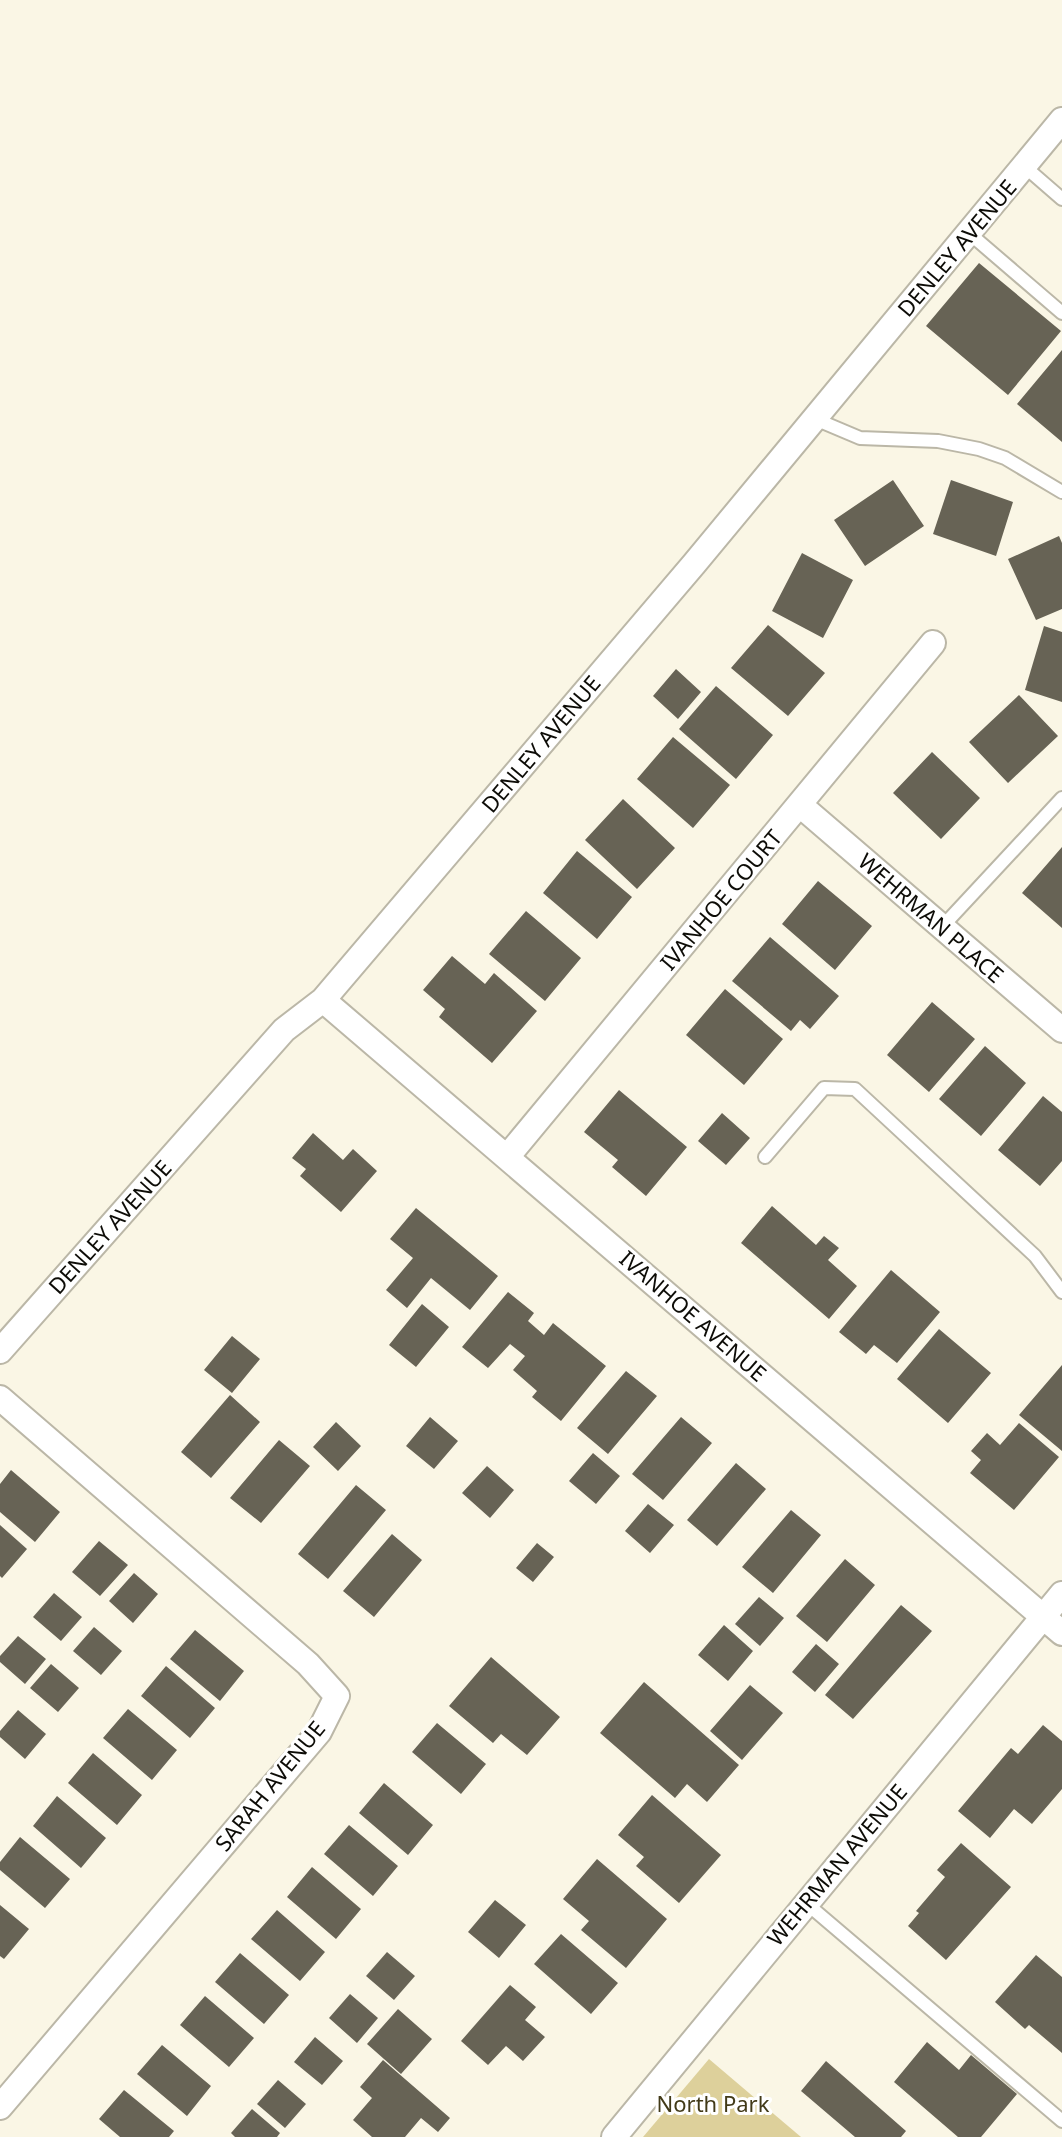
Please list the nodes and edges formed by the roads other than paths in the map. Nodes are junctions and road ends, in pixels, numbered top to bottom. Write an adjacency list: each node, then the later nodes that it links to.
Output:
1 (1062, 120): 2 (street, DENLEY AVENUE)
2 (1024, 166): 3 (lane); 4 (street, DENLEY AVENUE)
3 (1062, 199)
4 (969, 233): 5 (lane); 6 (street, DENLEY AVENUE)
5 (1062, 313)
6 (815, 419): 7 (lane); 12 (street, DENLEY AVENUE)
7 (1062, 492)
8 (933, 643): 10 (street, IVANHOE COURT)
9 (1062, 798): 11 (lane)
10 (800, 805): 11 (street, WEHRMAN PLACE); 14 (street, IVANHOE COURT)
11 (942, 927): 13 (street, WEHRMAN PLACE)
12 (323, 1000): 14 (street, IVANHOE AVENUE); 17 (street, DENLEY AVENUE)
13 (1062, 1030)
14 (507, 1157): 20 (street, IVANHOE AVENUE)
15 (765, 1157): 16 (lane)
16 (1062, 1292)
17 (0, 1351)
18 (0, 1398): 23 (street, SARAH AVENUE)
19 (1062, 1594): 20 (street, WEHRMAN AVENUE)
20 (1043, 1617): 21 (street, IVANHOE AVENUE); 22 (street, WEHRMAN AVENUE)
21 (1062, 1633)
22 (806, 1903): 24 (lane); 25 (street, WEHRMAN AVENUE)
23 (0, 2107)
24 (1062, 2121)
25 (614, 2137)

